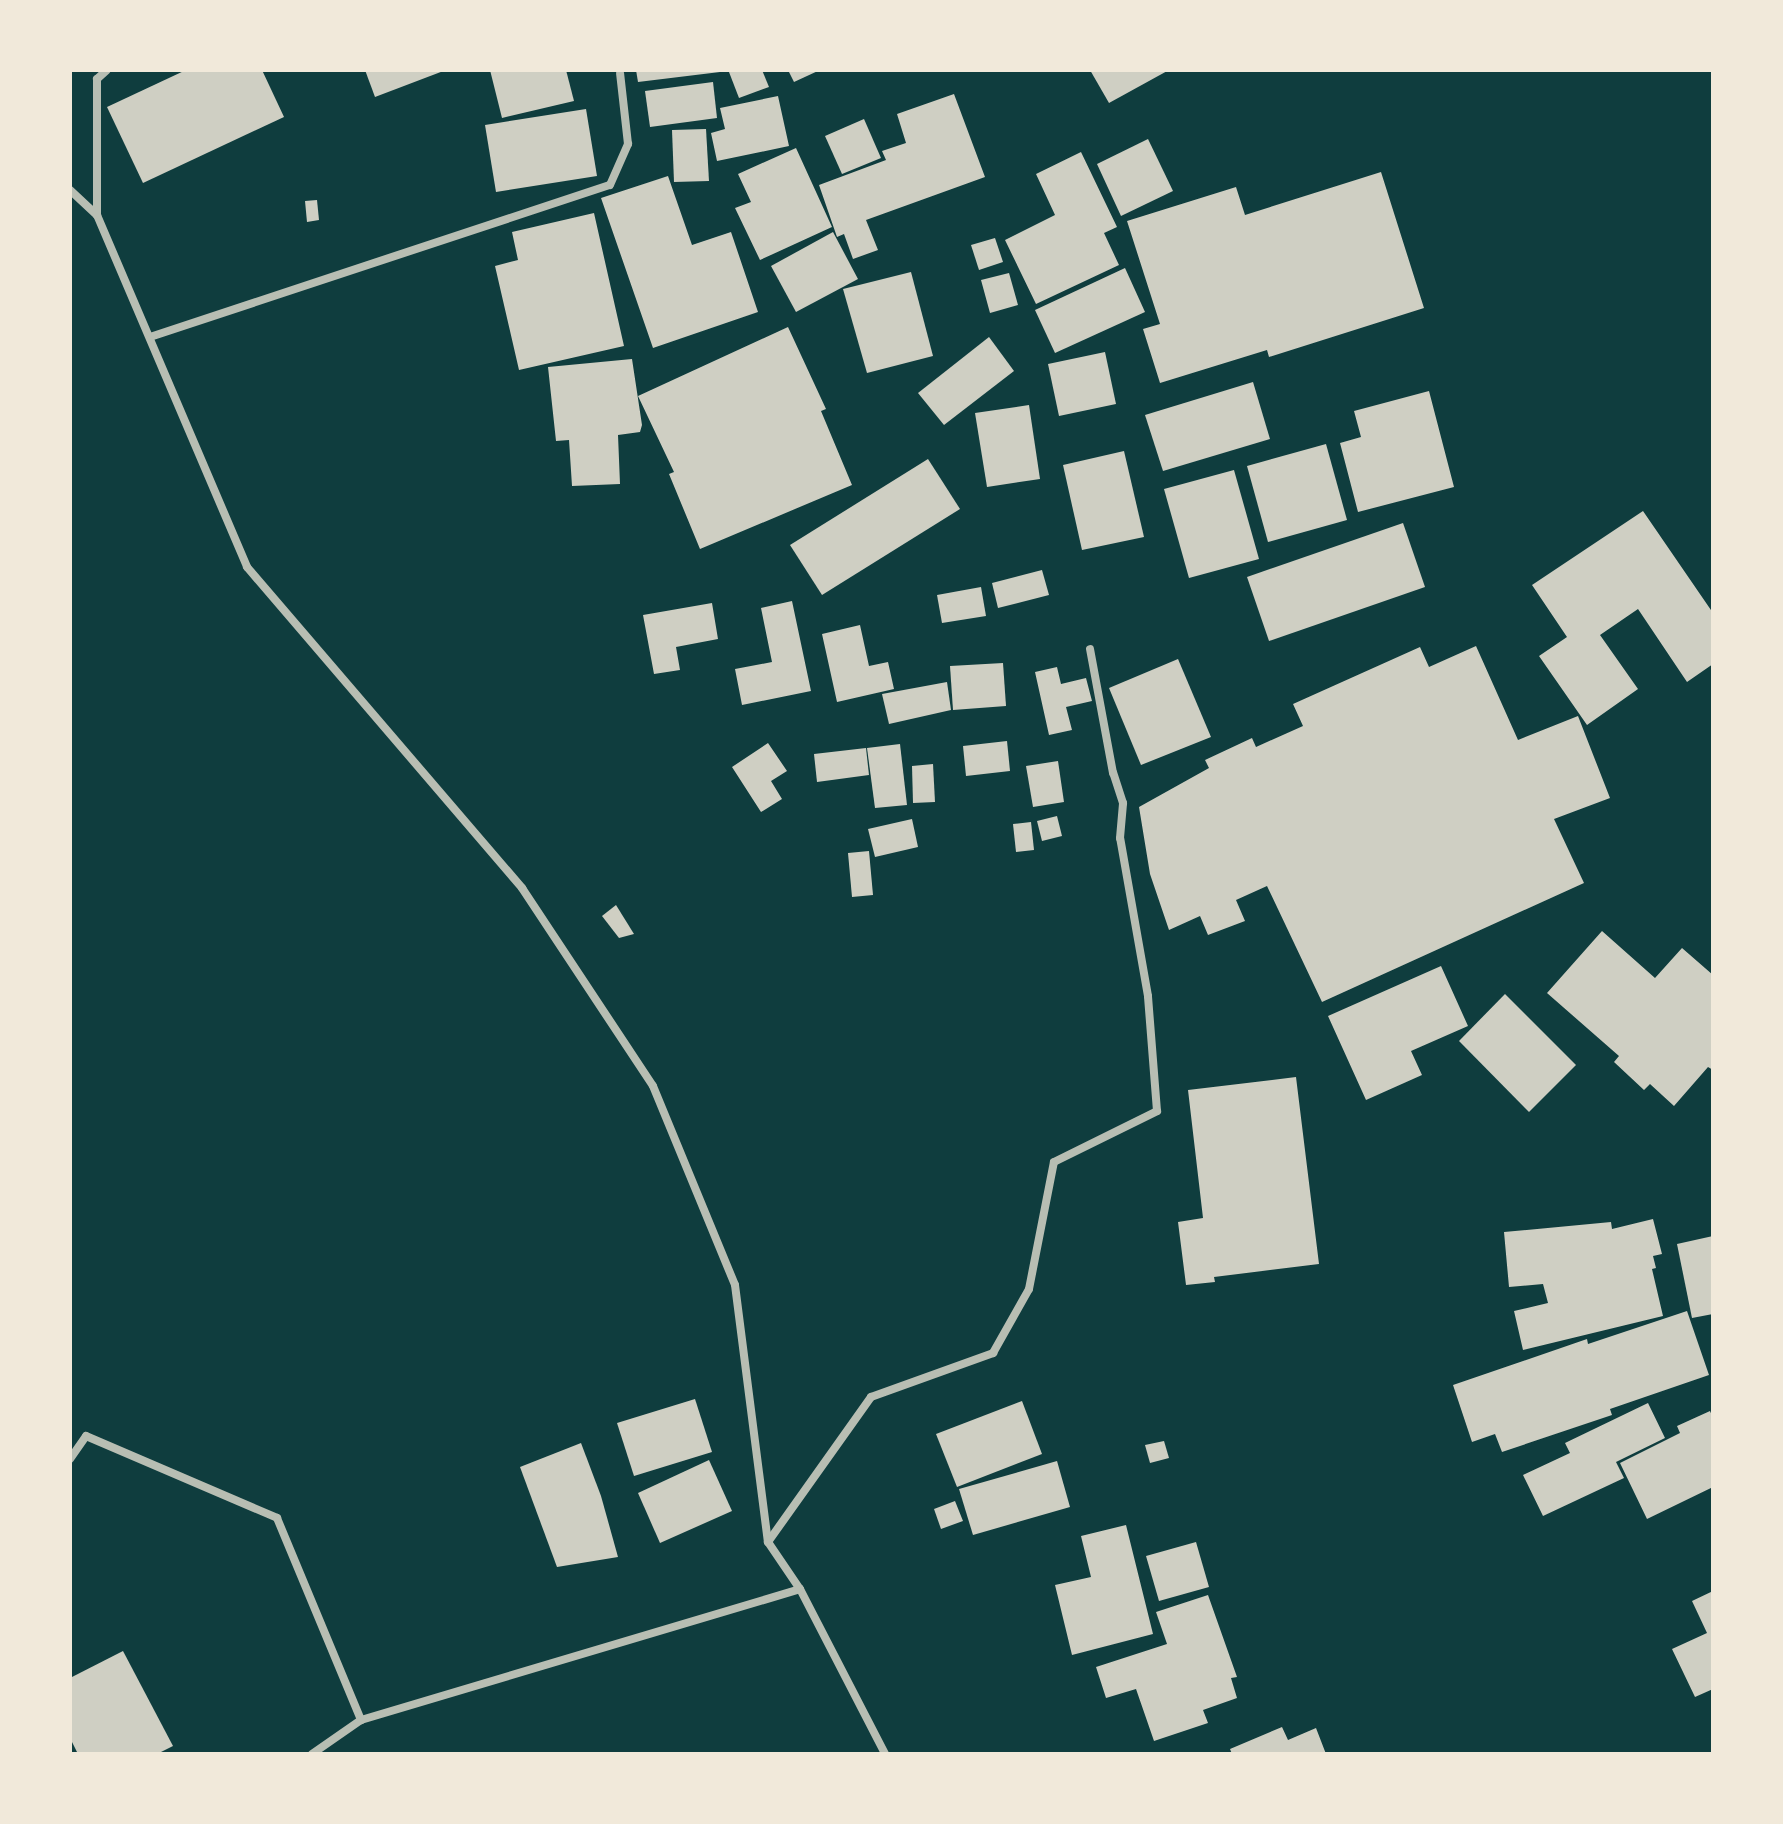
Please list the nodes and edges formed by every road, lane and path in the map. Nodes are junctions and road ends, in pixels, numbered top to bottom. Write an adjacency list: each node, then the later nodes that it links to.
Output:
1 (107, 70): 4 (street)
2 (620, 73): 5 (street)
3 (70, 190): 4 (street)
4 (97, 215): 5 (street)
5 (150, 337): 8 (street)
6 (1090, 649): 8 (street)
7 (70, 1459): 10 (street)
8 (768, 1542): 9 (street)
9 (800, 1589): 10 (street); 12 (street)
10 (361, 1720): 11 (street)
11 (312, 1754)
12 (885, 1754)

